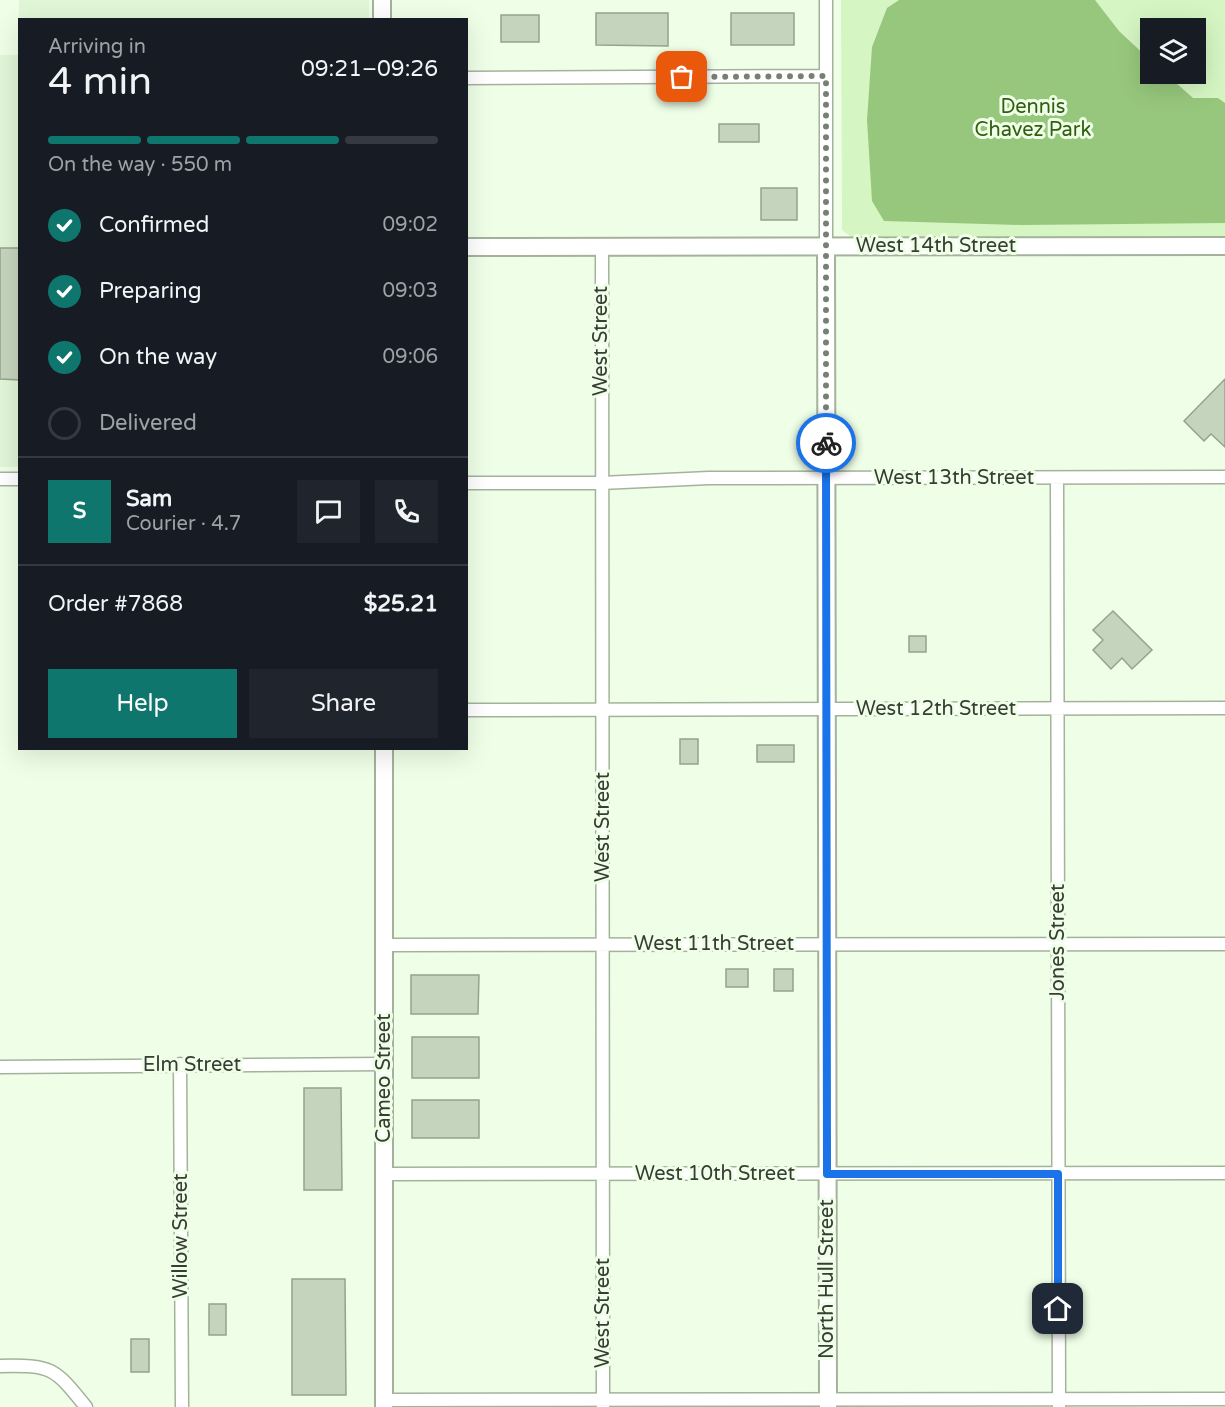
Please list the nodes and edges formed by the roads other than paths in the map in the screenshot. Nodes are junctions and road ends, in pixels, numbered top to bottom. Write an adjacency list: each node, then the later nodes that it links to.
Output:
1 (382, 0): 3 (street)
2 (826, 0): 4 (street, North Hull Street)
3 (382, 18)
4 (826, 76): 5 (street); 7 (street, North Hull Street)
5 (468, 78)
6 (602, 246): 7 (street, West 14th Street); 9 (street, West 14th Street); 16 (street, West Street)
7 (826, 246): 8 (street, West 14th Street); 12 (street, North Hull Street)
8 (1225, 246)
9 (468, 247)
10 (1225, 477): 13 (street, West 13th Street)
11 (18, 478): 14 (street)
12 (826, 478): 13 (street, West 13th Street); 16 (street, West 13th Street); 18 (street, North Hull Street)
13 (1057, 478): 19 (street, Jones Street)
14 (0, 479)
15 (468, 483): 16 (street, West 13th Street)
16 (601, 483): 21 (street, West Street)
17 (1225, 708): 19 (street, West 12th Street)
18 (827, 709): 19 (street, West 12th Street); 21 (street, West 12th Street); 23 (street, North Hull Street)
19 (1057, 709): 24 (street, Jones Street)
20 (468, 710): 21 (street, West 12th Street)
21 (603, 710): 27 (street, West Street)
22 (384, 750): 26 (street, Cameo Street)
23 (827, 944): 24 (street, West 11th Street); 27 (street, West 11th Street); 34 (street, North Hull Street)
24 (1058, 944): 25 (street, West 11th Street); 35 (street, Jones Street)
25 (1225, 944)
26 (384, 945): 27 (street, West 11th Street); 29 (street, Cameo Street)
27 (603, 945): 33 (street, West Street)
28 (180, 1064): 29 (street, Elm Street); 30 (street, Elm Street); 43 (street, Willow Street)
29 (384, 1064): 32 (street, Cameo Street)
30 (0, 1067)
31 (1225, 1173): 35 (street, West 10th Street)
32 (384, 1174): 33 (street, West 10th Street); 40 (street, Cameo Street)
33 (603, 1174): 34 (street, West 10th Street); 41 (street, West Street)
34 (827, 1174): 35 (street, West 10th Street); 38 (street, North Hull Street)
35 (1058, 1174): 39 (street, Jones Street)
36 (0, 1366): 42 (street)
37 (1225, 1399): 39 (street)
38 (828, 1403): 39 (street); 41 (street)
39 (1059, 1403)
40 (384, 1404): 41 (street)
41 (603, 1404)
42 (86, 1407)
43 (182, 1407)

